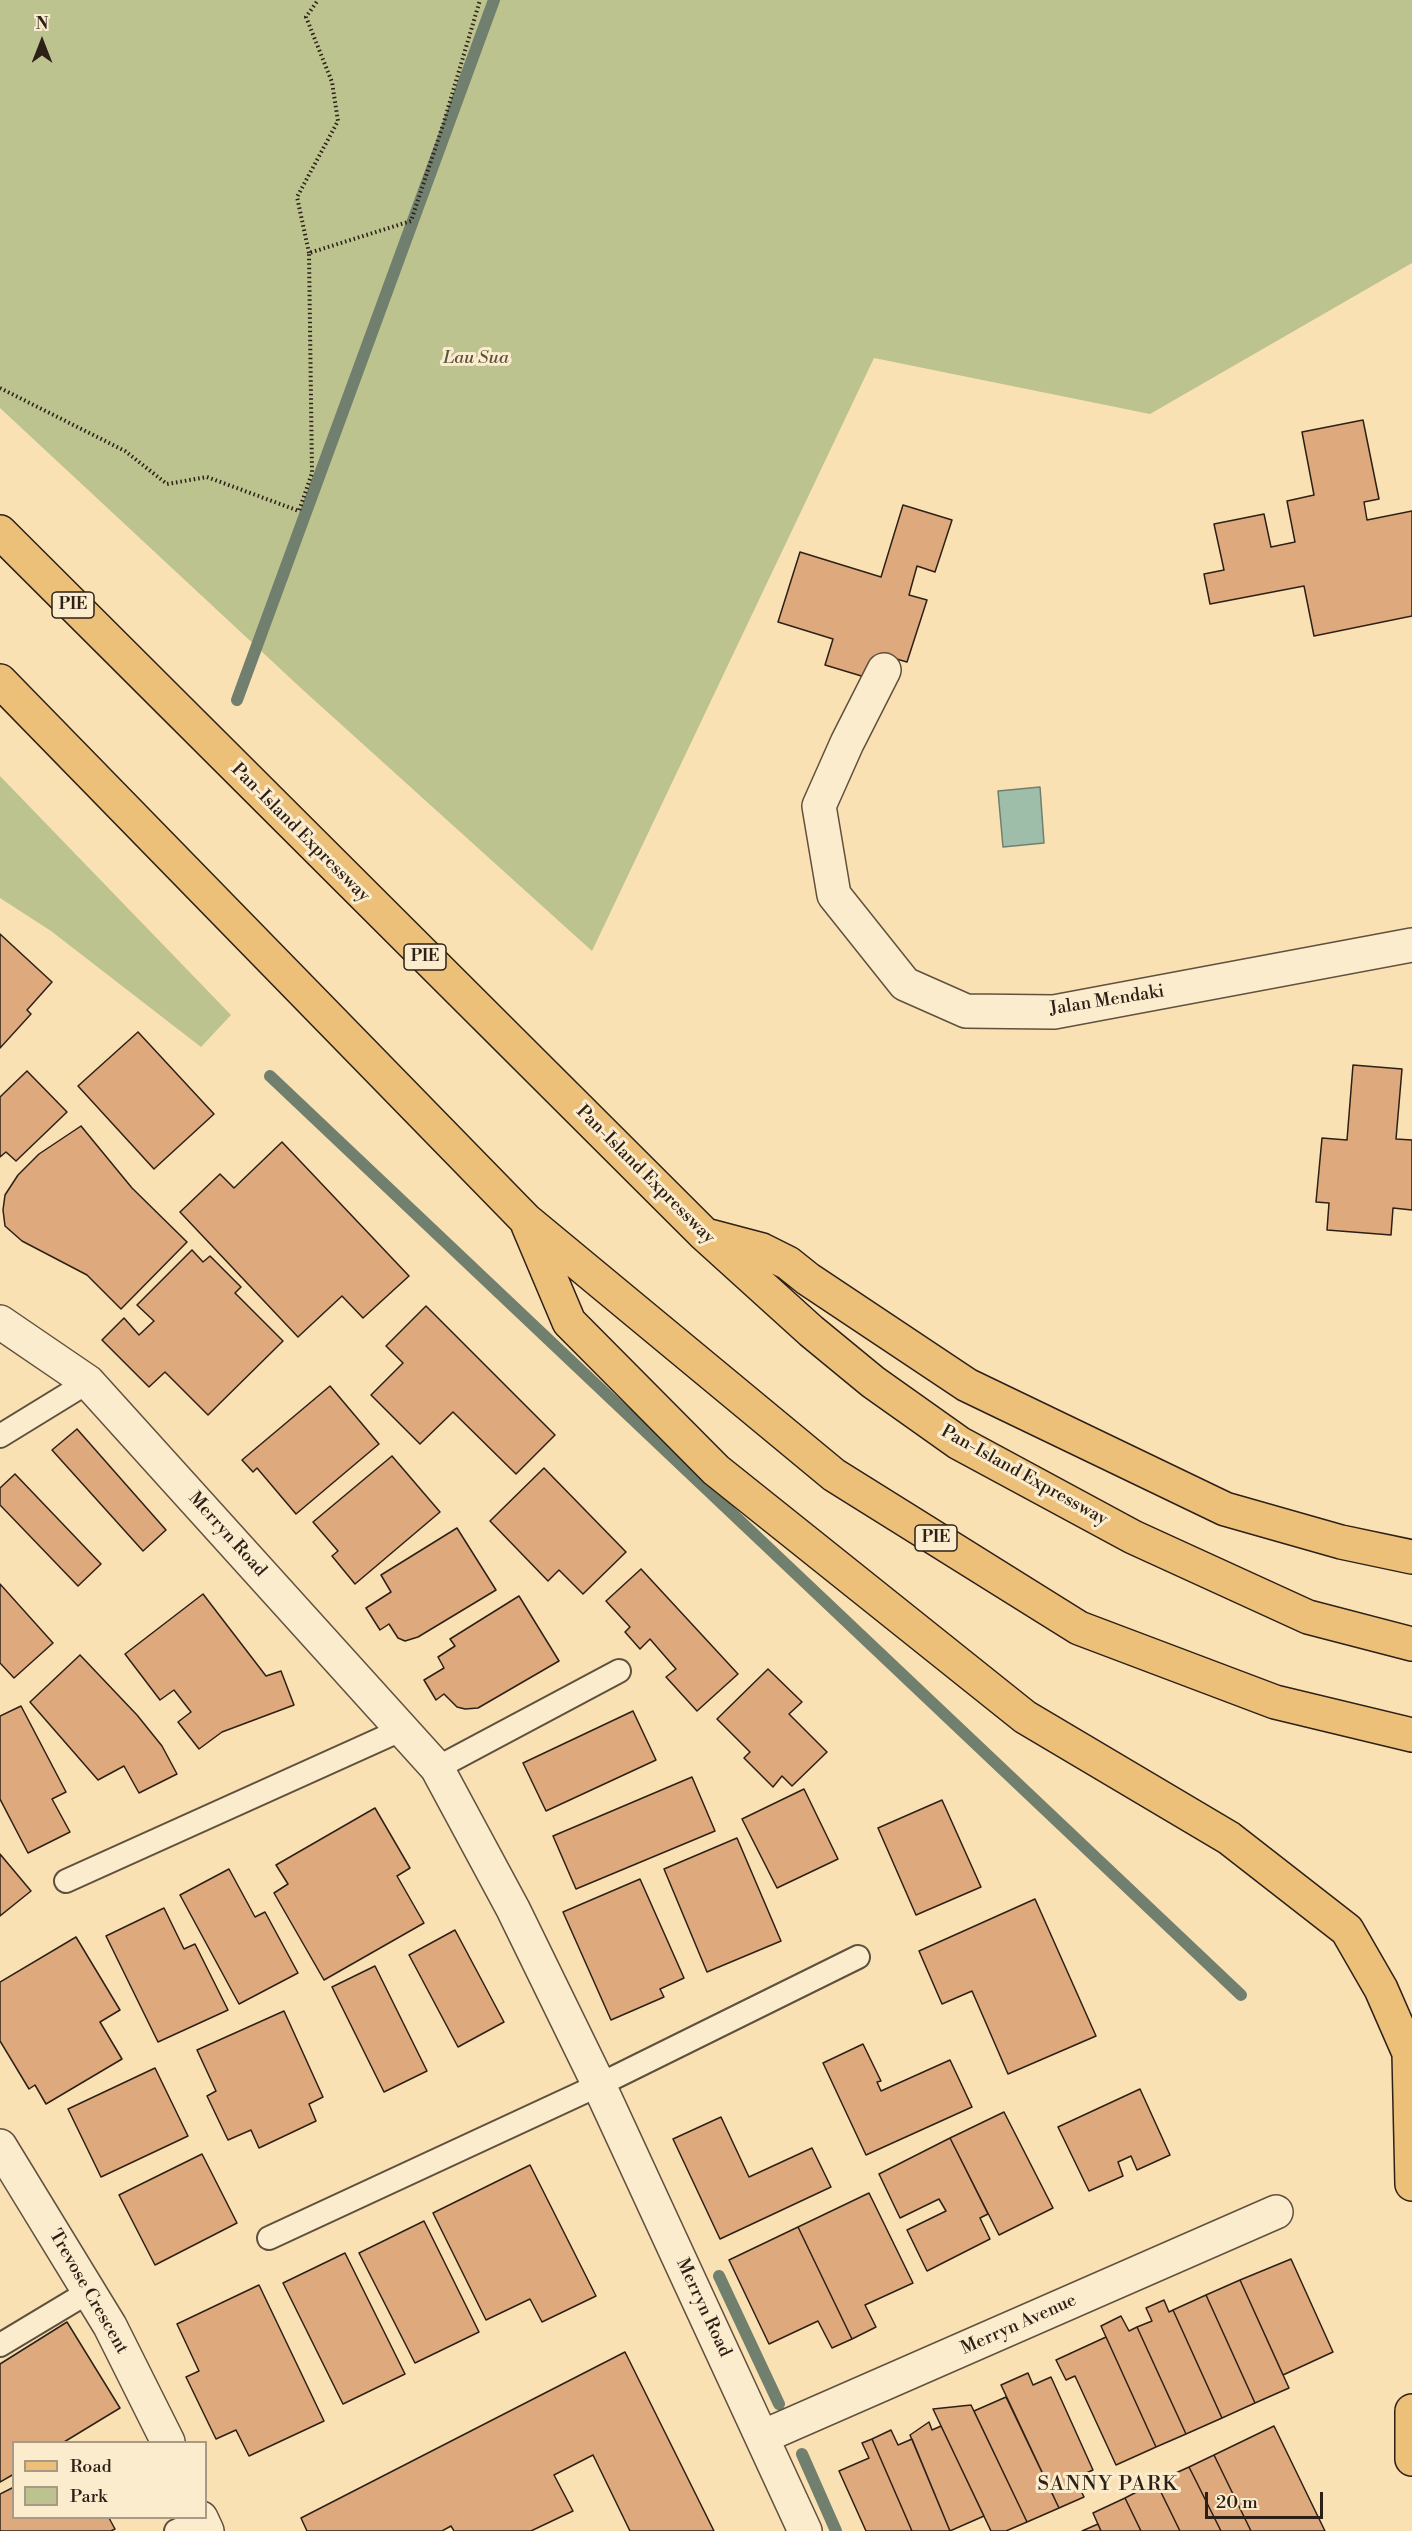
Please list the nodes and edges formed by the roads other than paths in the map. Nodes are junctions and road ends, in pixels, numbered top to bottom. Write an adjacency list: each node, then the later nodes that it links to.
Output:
1 (0, 532): 6 (main road, Pan-Island Expressway / PIE)
2 (884, 670): 4 (street, Jalan Mendaki)
3 (0, 681): 5 (main road, PIE)
4 (1412, 945)
5 (526, 1220): 14 (main road, PIE); 20 (main road)
6 (705, 1235): 10 (main road); 11 (main road, Pan-Island Expressway / PIE)
7 (0, 1322): 8 (street, Merryn Road)
8 (88, 1382): 9 (lane); 13 (street, Merryn Road)
9 (0, 1436)
10 (1412, 1557)
11 (1412, 1644)
12 (619, 1671): 15 (lane)
13 (403, 1729): 15 (street, Merryn Road); 16 (lane)
14 (1412, 1736)
15 (437, 1768): 18 (street, Merryn Road)
16 (66, 1881)
17 (858, 1957): 18 (lane)
18 (600, 2085): 22 (lane); 26 (street, Merryn Road)
19 (0, 2146): 23 (street, Trevose Crescent)
20 (1412, 2184)
21 (1275, 2212): 26 (street, Merryn Avenue)
22 (269, 2238)
23 (90, 2291): 24 (lane); 27 (street, Trevose Crescent)
24 (0, 2345)
25 (1412, 2411): 28 (main road)
26 (762, 2437): 29 (street, Merryn Road)
27 (168, 2441)
28 (1412, 2459)
29 (805, 2531)

